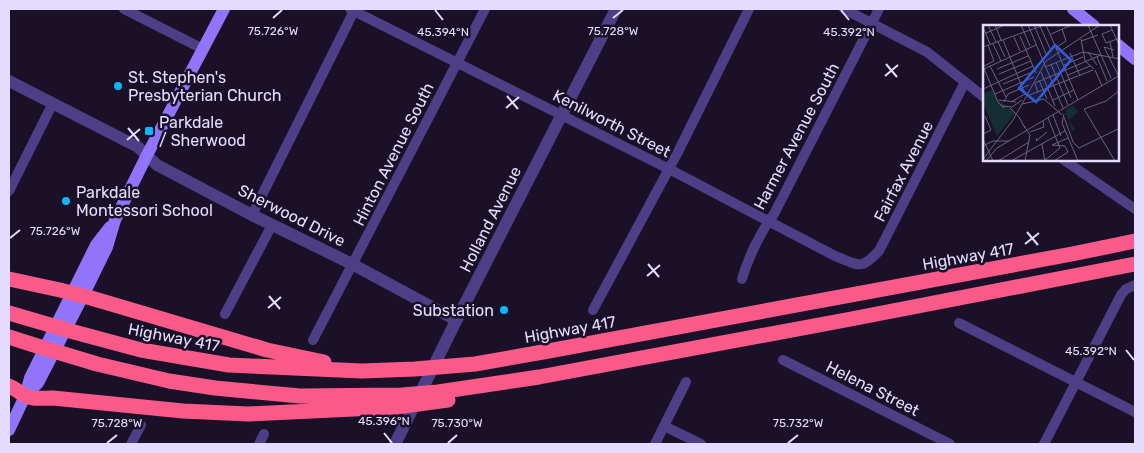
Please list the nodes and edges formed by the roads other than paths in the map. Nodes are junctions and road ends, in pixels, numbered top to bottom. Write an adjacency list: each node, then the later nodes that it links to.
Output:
1 (124, 9): 13 (street)
2 (224, 9): 13 (main road)
3 (353, 9): 15 (street, Kenilworth Street); 26 (street)
4 (484, 9): 15 (street, Hinton Avenue South)
5 (616, 9): 20 (street, Holland Avenue)
6 (749, 9): 23 (street)
7 (844, 9): 10 (street)
8 (879, 9): 10 (street, Harmer Avenue South)
9 (1073, 9): 11 (main road)
10 (872, 23): 17 (street); 27 (street, Harmer Avenue South)
11 (1093, 25)
12 (1119, 46): 14 (main road)
13 (203, 49): 21 (main road)
14 (1135, 59)
15 (458, 62): 20 (street, Kenilworth Street); 30 (street, Hinton Avenue South)
16 (9, 81): 19 (street, Sherwood Drive)
17 (965, 82): 18 (street); 32 (street, Fairfax Avenue)
18 (983, 96)
19 (53, 103): 21 (street, Sherwood Drive); 24 (street)
20 (562, 114): 23 (street, Kenilworth Street); 40 (street, Holland Avenue)
21 (147, 155): 26 (street, Sherwood Drive); 36 (main road)
22 (1065, 161): 25 (street)
23 (669, 168): 27 (street, Kenilworth Street); 37 (street)
24 (9, 191)
25 (1135, 209)
26 (252, 215): 28 (street, Sherwood Drive)
27 (769, 221): 32 (street, Kenilworth Street); 34 (street, Harmer Avenue South)
28 (272, 225): 30 (street, Sherwood Drive); 39 (street)
29 (1135, 241): 45 (highway, Highway 417)
30 (352, 264): 40 (street, Sherwood Drive); 43 (street, Hinton Avenue South)
31 (1135, 264): 50 (highway)
32 (859, 265)
33 (9, 279): 36 (highway)
34 (742, 279)
35 (1135, 285): 46 (street)
36 (78, 295): 45 (highway); 49 (main road)
37 (593, 310)
38 (9, 313): 45 (highway, Highway 417)
39 (225, 314)
40 (456, 320): 58 (street, Holland Avenue)
41 (959, 323): 46 (street)
42 (9, 337): 50 (highway)
43 (313, 340)
44 (783, 360): 61 (street, Helena Street)
45 (362, 371)
46 (1076, 381): 51 (street); 62 (street)
47 (686, 382): 53 (street)
48 (9, 386): 49 (highway)
49 (25, 396): 50 (highway); 54 (main road)
50 (399, 401)
51 (1135, 412)
52 (141, 425): 56 (street)
53 (664, 426): 59 (street); 60 (street)
54 (9, 430)
55 (264, 434): 57 (street)
56 (131, 444)
57 (259, 444)
58 (395, 444)
59 (655, 444)
60 (701, 444)
61 (950, 444)
62 (1044, 444)

